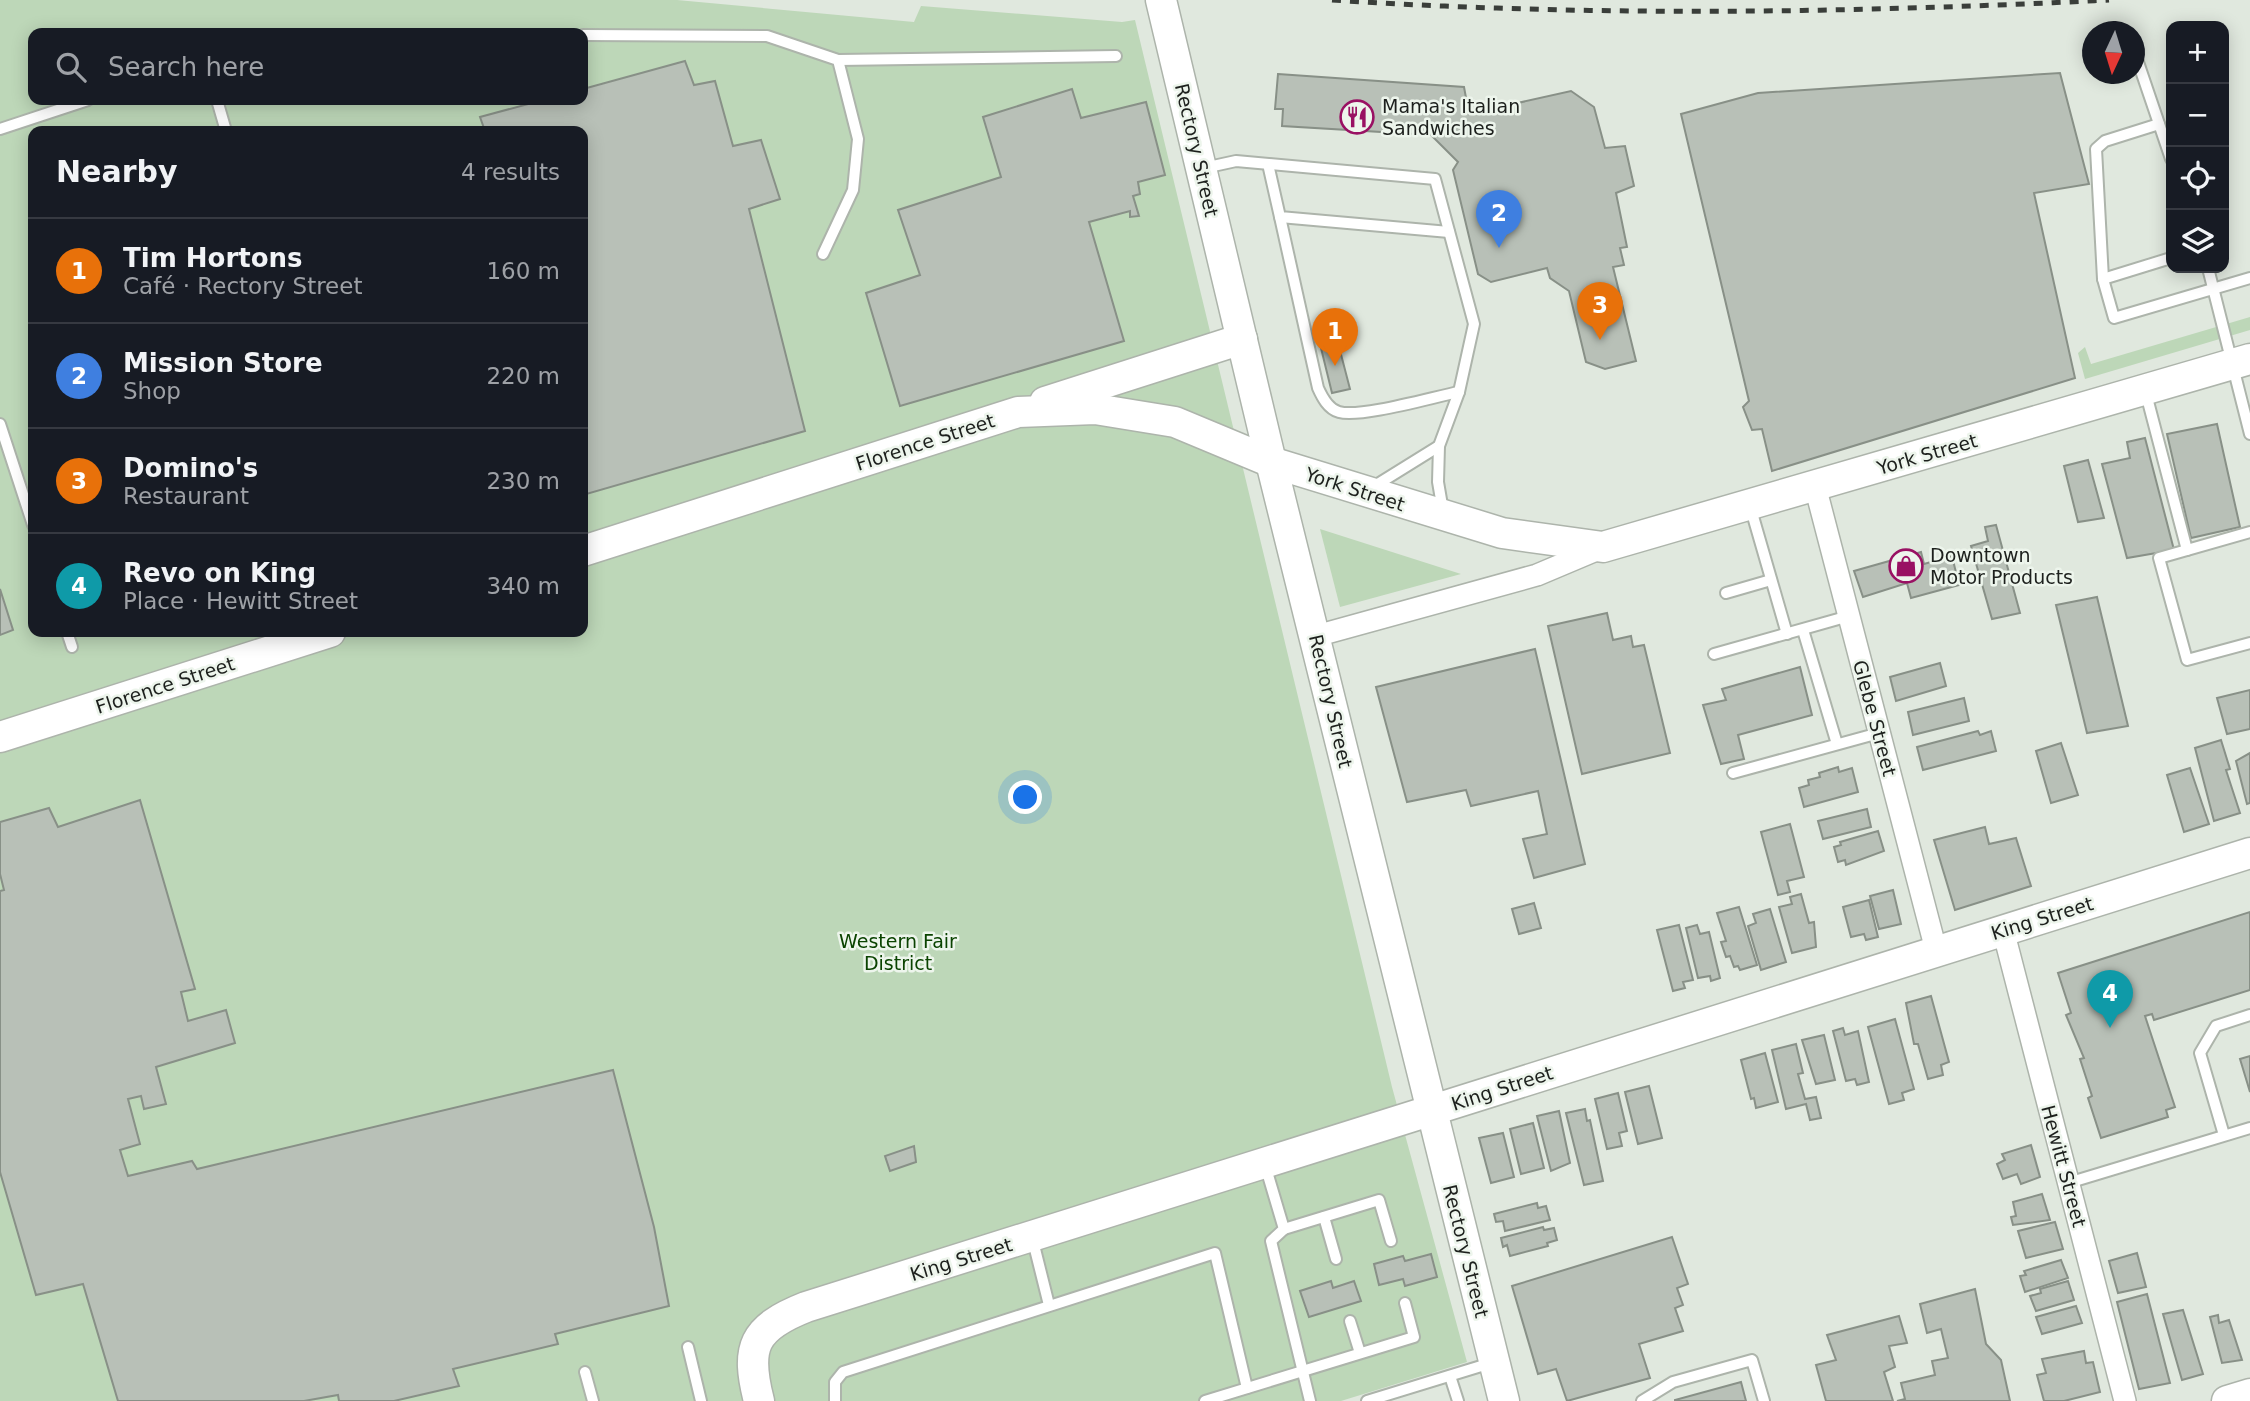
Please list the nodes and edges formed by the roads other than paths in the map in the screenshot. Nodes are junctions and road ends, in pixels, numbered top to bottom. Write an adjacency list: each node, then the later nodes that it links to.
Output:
1 (1161, 0): 15 (street, Rectory Street)
2 (588, 35): 4 (lane)
3 (1116, 56): 4 (lane)
4 (838, 60): 18 (lane)
5 (2145, 83): 9 (lane)
6 (72, 105): 8 (lane)
7 (218, 105): 11 (lane)
8 (32, 118): 10 (lane); 12 (lane)
9 (2159, 124): 13 (lane); 22 (lane)
10 (35, 126)
11 (225, 126)
12 (0, 129)
13 (2167, 147)
14 (1268, 164): 15 (lane); 16 (lane); 17 (lane)
15 (1201, 168): 24 (street, Rectory Street)
16 (1280, 216): 17 (lane); 27 (lane)
17 (1449, 232): 27 (lane)
18 (822, 254)
19 (2166, 260): 22 (lane)
20 (2209, 273): 23 (lane)
21 (2250, 278): 23 (lane)
22 (2103, 279): 23 (lane)
23 (2214, 289): 25 (lane)
24 (1241, 340): 28 (street); 32 (street, Rectory Street)
25 (2242, 361): 26 (street, York Street); 30 (lane)
26 (2145, 390): 33 (street, York Street); 41 (lane)
27 (1459, 392): 31 (lane)
28 (1018, 412): 32 (street, Florence Street); 40 (street, Florence Street)
29 (0, 424): 36 (lane)
30 (2250, 434)
31 (1439, 446): 34 (lane); 37 (lane)
32 (1270, 462): 34 (street, York Street); 47 (street, Rectory Street)
33 (1815, 486): 35 (street, York Street); 44 (street, Glebe Street)
34 (1364, 493): 37 (street, York Street)
35 (1749, 503): 39 (street, York Street); 42 (lane)
36 (28, 510)
37 (1443, 516): 39 (street, York Street)
38 (2250, 532): 41 (lane)
39 (1604, 547): 47 (street, York Street)
40 (588, 549)
41 (2187, 550): 50 (lane)
42 (1771, 580): 43 (lane); 46 (lane)
43 (1726, 593)
44 (1849, 616): 45 (lane); 53 (street, Glebe Street)
45 (1803, 629): 46 (lane); 55 (lane)
46 (1787, 635): 52 (lane)
47 (1316, 636): 61 (street, Rectory Street)
48 (69, 637): 51 (lane)
49 (314, 637): 54 (street, Florence Street)
50 (2250, 643)
51 (72, 647)
52 (1714, 654)
53 (1879, 733): 55 (lane); 59 (street, Glebe Street)
54 (0, 737)
55 (1837, 744): 56 (lane)
56 (1732, 773)
57 (2250, 853): 58 (street, King Street)
58 (2003, 930): 59 (street, King Street); 65 (street, Hewitt Street)
59 (1936, 950): 61 (street, King Street)
60 (2250, 1015): 63 (lane)
61 (1430, 1111): 64 (street, King Street); 76 (street, Rectory Street)
62 (2250, 1128): 63 (lane)
63 (2224, 1135): 65 (lane)
64 (1264, 1162): 67 (lane); 68 (street, King Street)
65 (2068, 1183): 93 (street, Hewitt Street)
66 (1324, 1217): 67 (lane); 69 (lane); 70 (lane)
67 (1284, 1229): 77 (lane)
68 (1032, 1237): 72 (lane); 84 (street, King Street)
69 (1391, 1241)
70 (1336, 1259)
71 (1405, 1303): 75 (lane)
72 (1049, 1306): 80 (lane); 85 (lane)
73 (1350, 1321): 75 (lane)
74 (688, 1347): 83 (lane)
75 (1360, 1353): 77 (lane)
76 (1494, 1362): 79 (lane); 90 (street, Rectory Street)
77 (1303, 1370): 80 (lane); 87 (lane)
78 (585, 1372): 82 (lane)
79 (1450, 1376): 88 (lane); 89 (lane)
80 (1247, 1388): 86 (lane)
81 (2250, 1394): 94 (street)
82 (593, 1401)
83 (701, 1401)
84 (759, 1401)
85 (835, 1401)
86 (1205, 1401)
87 (1310, 1401)
88 (1367, 1401)
89 (1458, 1401)
90 (1504, 1401)
91 (1642, 1401): 92 (lane)
92 (1764, 1401)
93 (2125, 1401)
94 (2227, 1401)

